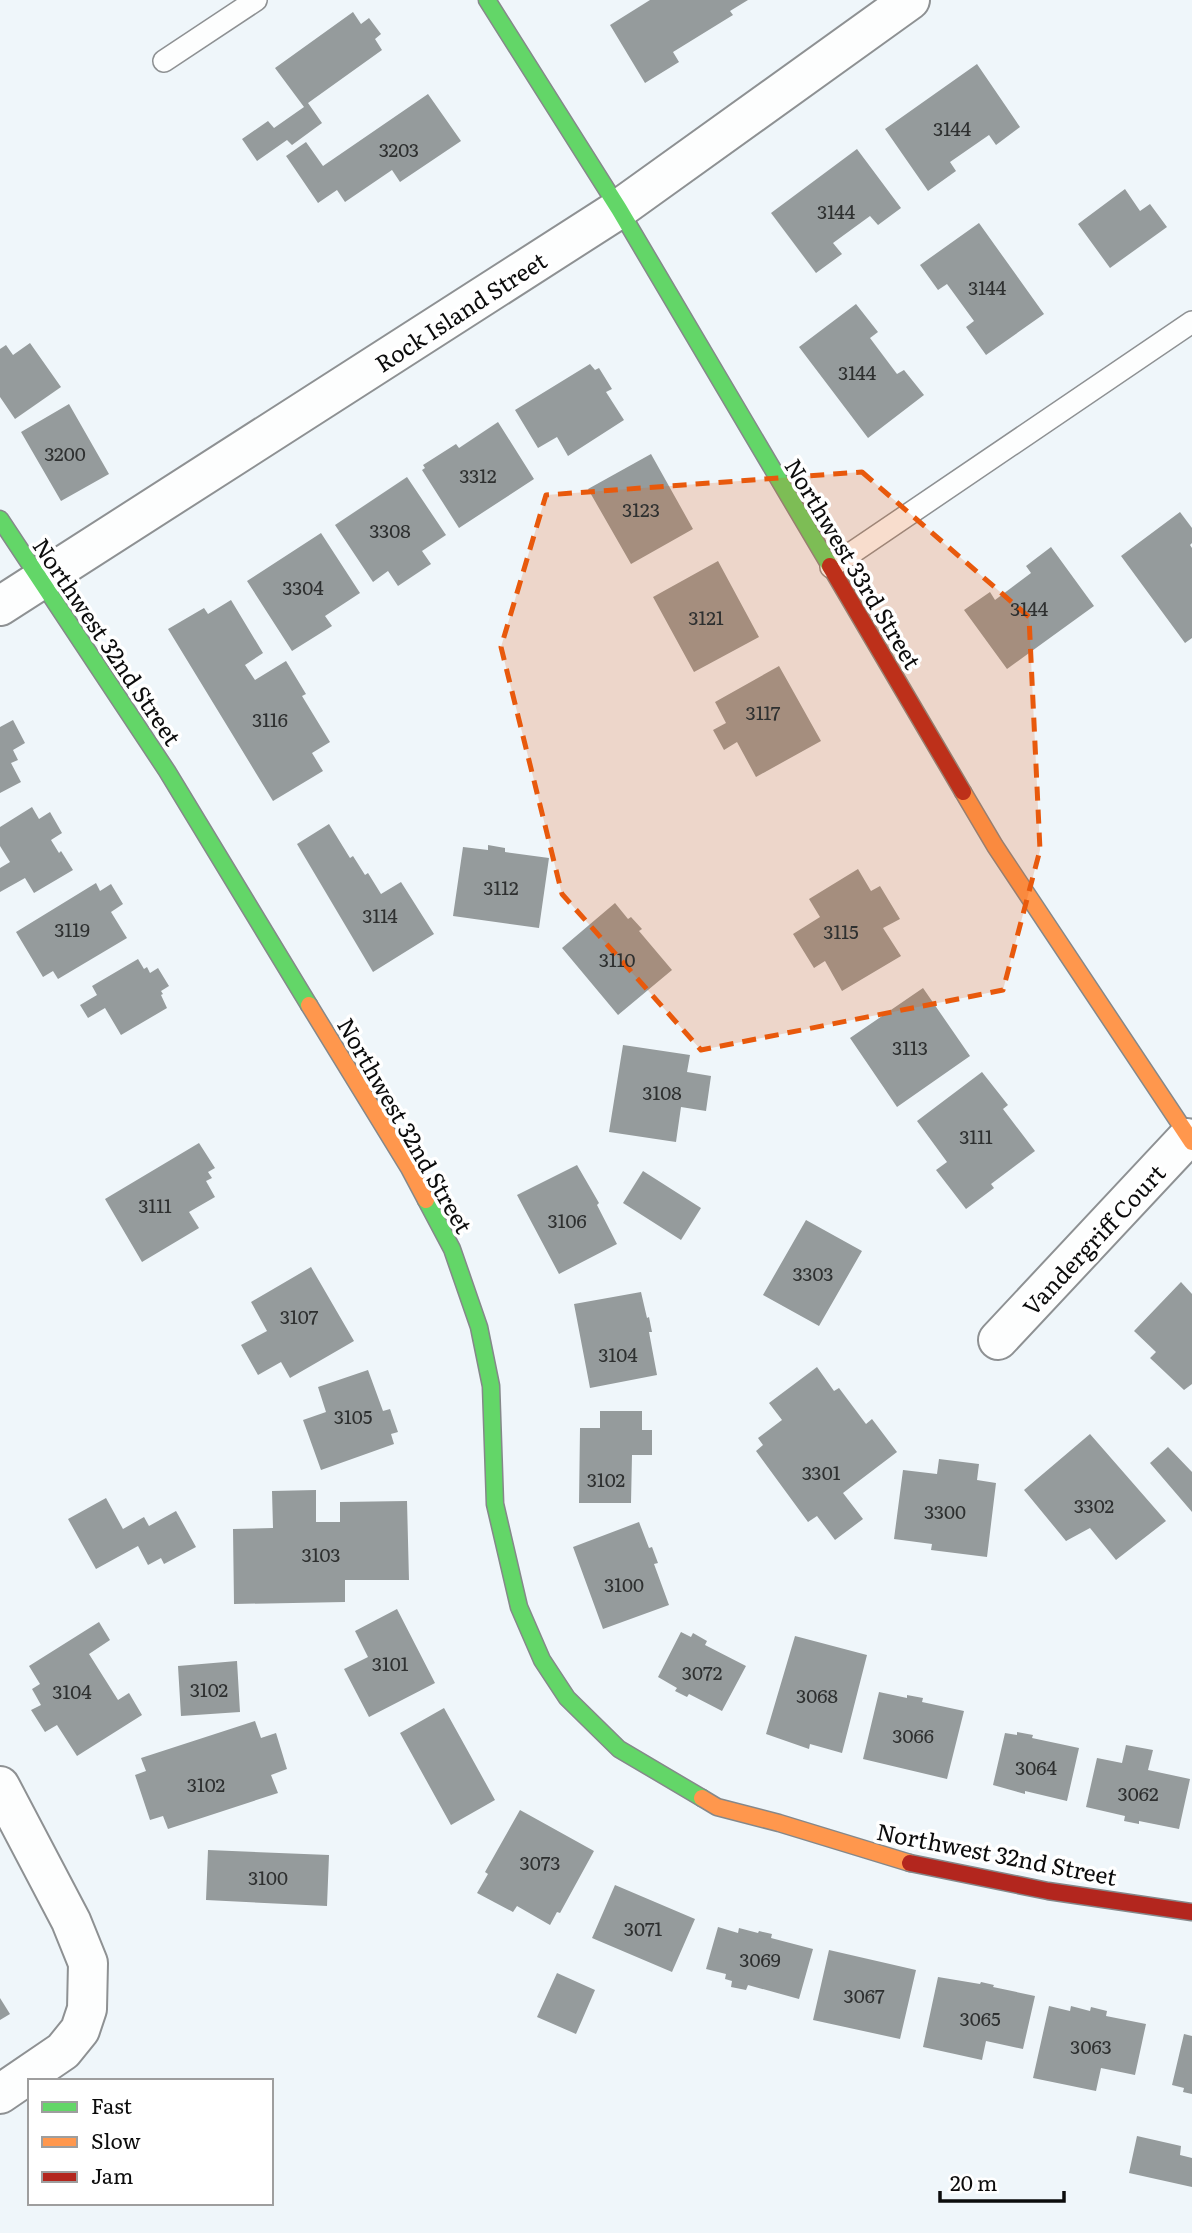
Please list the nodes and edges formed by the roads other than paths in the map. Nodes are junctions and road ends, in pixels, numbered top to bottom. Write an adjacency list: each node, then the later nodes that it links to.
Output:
1 (256, 0): 4 (lane)
2 (487, 0): 5 (street, Northwest 33rd Street)
3 (910, 0): 5 (street, Rock Island Street)
4 (164, 61)
5 (619, 209): 8 (street, Northwest 33rd Street); 9 (street, Rock Island Street)
6 (1190, 328): 8 (lane)
7 (0, 519): 9 (street, Northwest 32nd Street)
8 (831, 567): 11 (street, Northwest 33rd Street)
9 (40, 580): 10 (street, Rock Island Street); 14 (street, Northwest 32nd Street)
10 (0, 606)
11 (1190, 1140): 12 (street, Vandergriff Court)
12 (998, 1340)
13 (0, 1786): 15 (street)
14 (1192, 1912)
15 (0, 2094)

